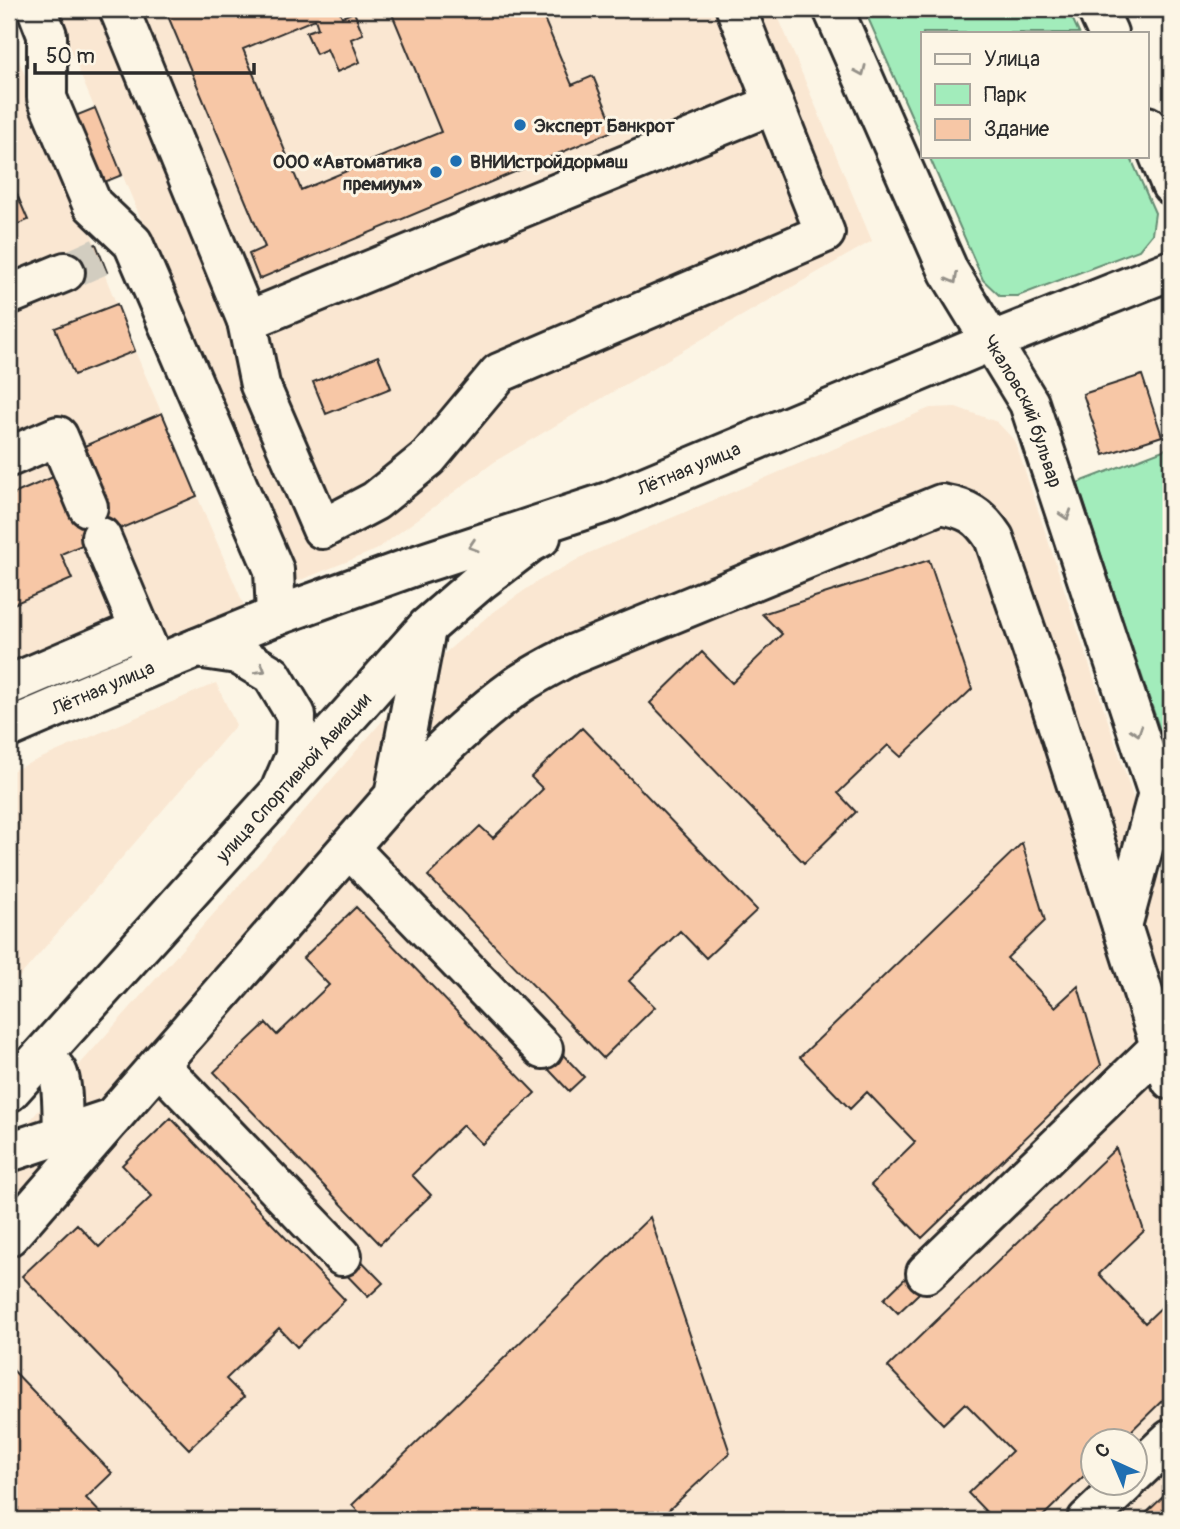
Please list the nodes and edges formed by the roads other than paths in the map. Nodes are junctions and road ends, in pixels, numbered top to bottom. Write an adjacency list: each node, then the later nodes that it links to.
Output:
1 (37, 9): 17 (street)
2 (119, 9): 13 (street)
3 (736, 9): 7 (street)
4 (833, 9): 14 (street, Чкаловский бульвар, one-way to 14)
5 (1097, 9): 6 (street)
6 (1108, 32)
7 (774, 104): 13 (street); 13 (street)
8 (1148, 128): 9 (street)
9 (1171, 185)
10 (1171, 270): 14 (street, Лётная улица)
11 (65, 272): 12 (street)
12 (9, 295)
13 (247, 321)
14 (990, 342): 16 (street, Лётная улица); 25 (street, Чкаловский бульвар, one-way to 25)
15 (9, 457): 19 (street)
16 (608, 502): 17 (street, Лётная улица, one-way to 17); 18 (street, улица Спортивной Авиации)
17 (276, 616): 20 (street, Лётная улица)
18 (427, 627): 24 (street, улица Спортивной Авиации); 26 (street)
19 (140, 629): 21 (street); 22 (street)
20 (197, 648): 21 (street, Лётная улица); 24 (street, one-way to 24)
21 (155, 665): 23 (street, Лётная улица)
22 (9, 685)
23 (9, 728)
24 (280, 792): 31 (street, улица Спортивной Авиации)
25 (1158, 793): 27 (street, Чкаловский бульвар); 29 (street)
26 (394, 796): 28 (street); 29 (street)
27 (1171, 833)
28 (349, 848): 30 (street); 33 (street)
29 (1122, 926): 32 (street)
30 (543, 1049)
31 (42, 1056): 34 (street, улица Спортивной Авиации); 36 (street)
32 (1166, 1063): 40 (street)
33 (159, 1065): 35 (street); 39 (street)
34 (9, 1092)
35 (112, 1118): 36 (street); 38 (street)
36 (62, 1134): 37 (street)
37 (9, 1152)
38 (9, 1236)
39 (342, 1256)
40 (926, 1273)
41 (1171, 1439): 42 (street)
42 (1148, 1461)
43 (1110, 1498): 44 (street)
44 (1087, 1520)

